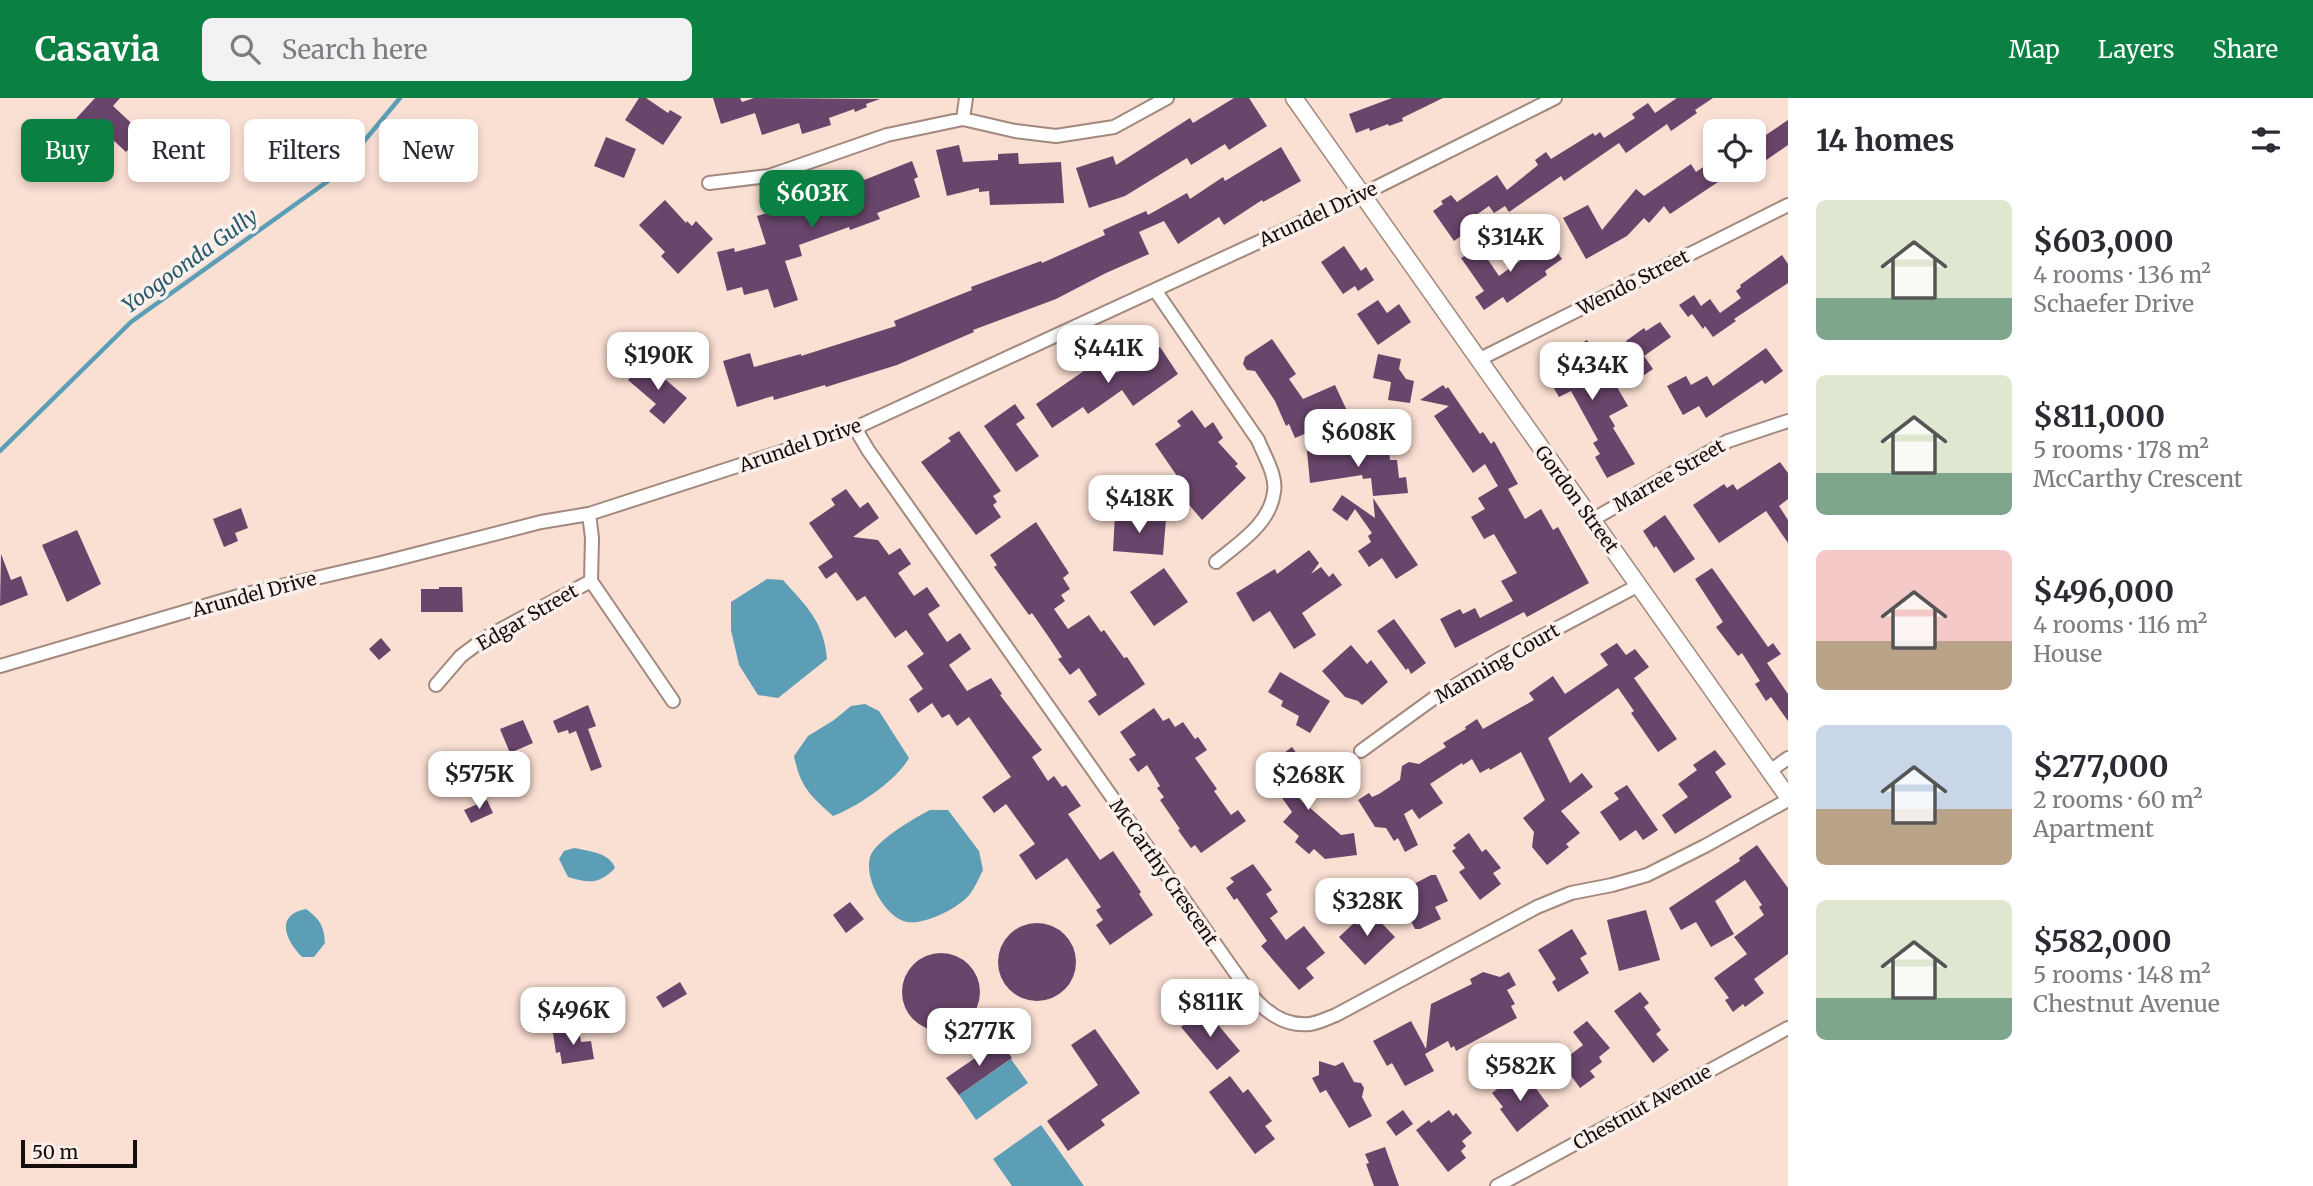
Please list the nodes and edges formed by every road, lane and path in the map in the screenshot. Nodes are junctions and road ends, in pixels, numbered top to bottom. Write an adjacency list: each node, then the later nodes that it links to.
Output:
1 (966, 98): 5 (street)
2 (1167, 98): 5 (street)
3 (1294, 98): 7 (street, Gordon Street)
4 (1555, 98): 7 (street, Arundel Drive)
5 (962, 119): 6 (street)
6 (709, 183)
7 (1363, 194): 9 (street, Arundel Drive); 10 (street, Gordon Street)
8 (1788, 205): 10 (street, Wendo Street)
9 (1155, 290): 12 (street, Arundel Drive); 15 (street)
10 (1478, 360): 14 (street, Gordon Street)
11 (1788, 421): 14 (street, Marree Street)
12 (855, 428): 13 (street, Arundel Drive); 24 (street, McCarthy Crescent)
13 (589, 514): 16 (street, Edgar Street); 18 (street, Arundel Drive)
14 (1592, 520): 17 (street, Gordon Street)
15 (1216, 562)
16 (591, 581): 19 (street, Edgar Street); 20 (street, Edgar Street)
17 (1639, 585): 21 (street, Manning Court); 23 (street, Gordon Street)
18 (0, 666)
19 (436, 685)
20 (673, 701)
21 (1361, 751)
22 (1788, 758): 23 (street)
23 (1770, 771): 24 (street, Gordon Street)
24 (1788, 799)
25 (1788, 1028): 26 (street, Chestnut Avenue)
26 (1496, 1186)

